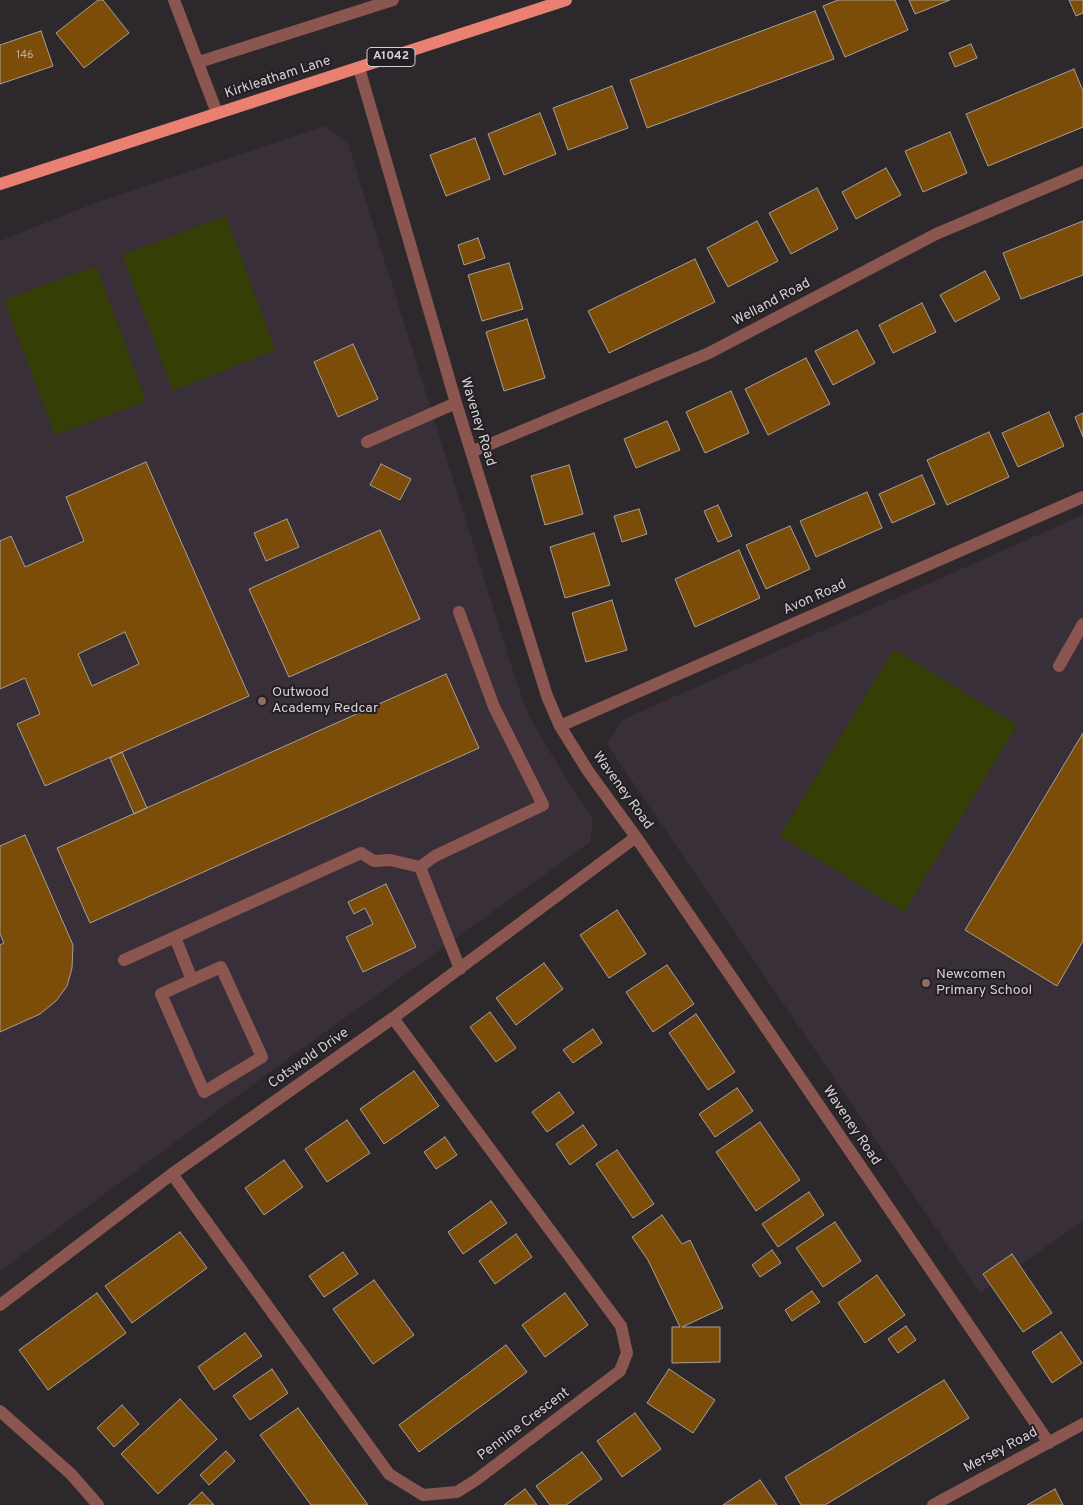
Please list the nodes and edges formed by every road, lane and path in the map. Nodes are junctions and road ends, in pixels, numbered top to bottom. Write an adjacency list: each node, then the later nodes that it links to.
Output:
1 (174, 0): 4 (street)
2 (393, 0): 4 (street)
3 (566, 0): 5 (main road, Kirkleatham Lane / A1042)
4 (199, 62): 6 (street)
5 (359, 68): 6 (main road, Kirkleatham Lane / A1042); 9 (street, Waveney Road)
6 (217, 113): 8 (main road, Kirkleatham Lane / A1042)
7 (1083, 172): 11 (street, Welland Road)
8 (0, 184)
9 (456, 403): 10 (street); 11 (street, Waveney Road)
10 (367, 442)
11 (471, 452): 16 (street, Waveney Road)
12 (1083, 497): 16 (street, Avon Road)
13 (459, 612): 18 (street)
14 (1083, 624): 15 (street)
15 (1059, 666)
16 (560, 726): 17 (street, Waveney Road)
17 (636, 837): 21 (street, Cotswold Drive); 28 (street, Waveney Road)
18 (420, 867): 19 (street); 21 (street)
19 (175, 937): 20 (street); 22 (street)
20 (124, 960)
21 (460, 969): 23 (street, Cotswold Drive)
22 (192, 980): 22 (street)
23 (394, 1018): 24 (street, Cotswold Drive); 24 (street, Pennine Crescent)
24 (172, 1174): 25 (street, Cotswold Drive)
25 (0, 1305)
26 (0, 1411): 29 (street)
27 (1083, 1424): 28 (street, Mersey Road)
28 (1049, 1443): 30 (street, Mersey Road)
29 (98, 1505)
30 (933, 1505)

